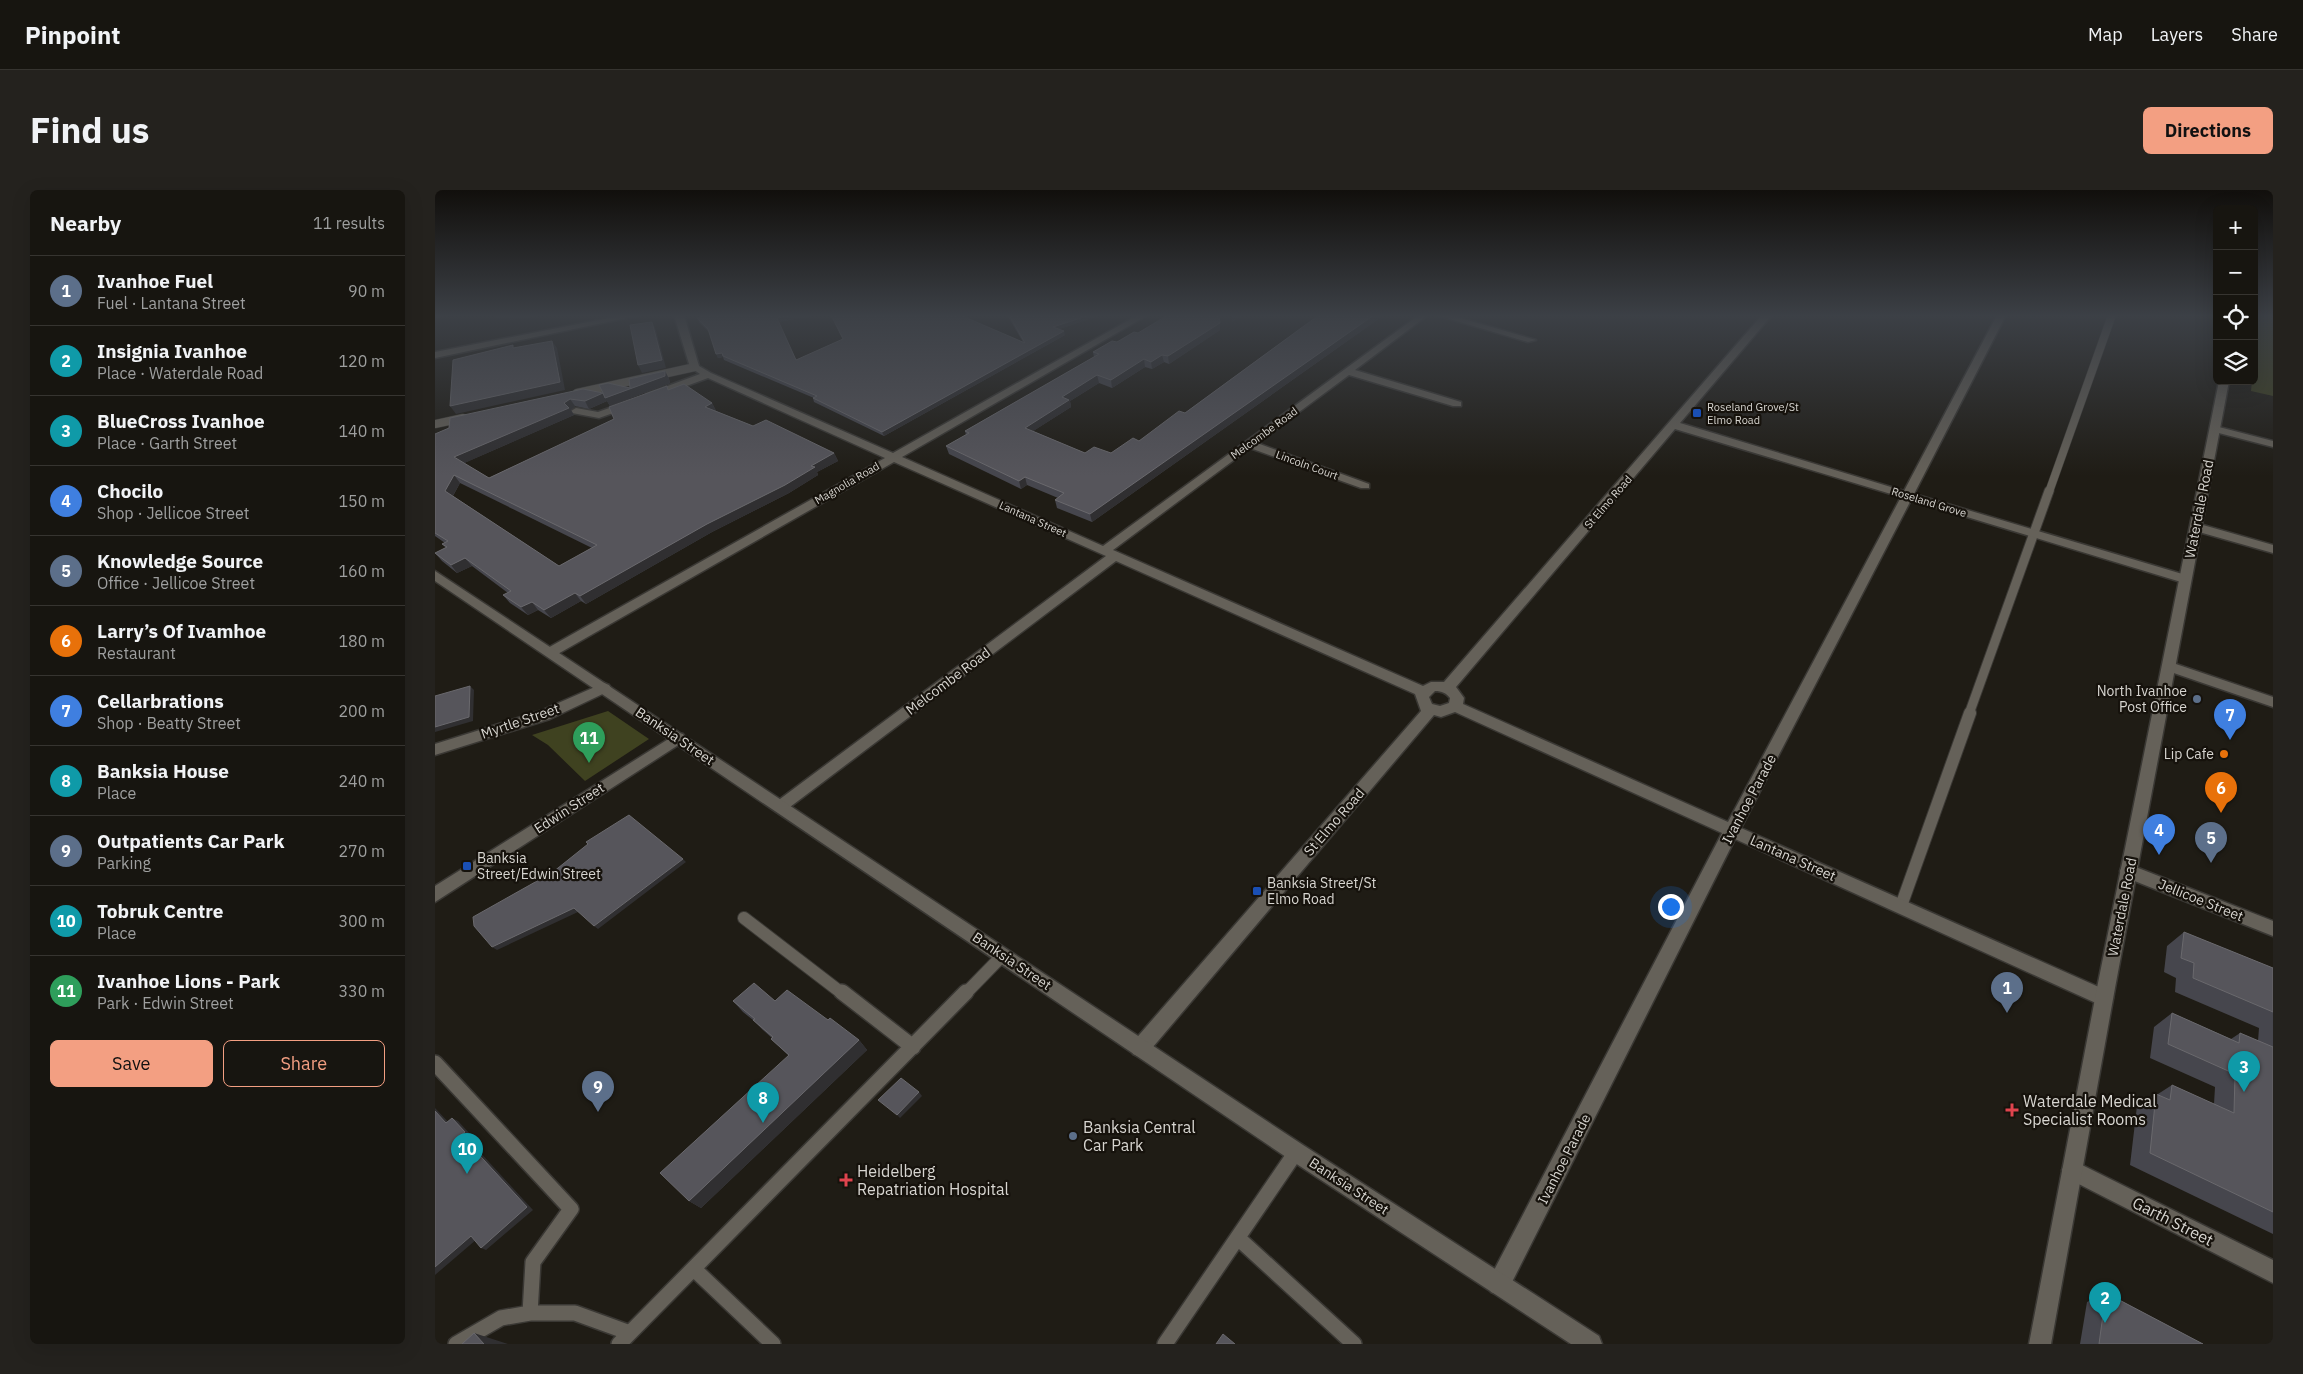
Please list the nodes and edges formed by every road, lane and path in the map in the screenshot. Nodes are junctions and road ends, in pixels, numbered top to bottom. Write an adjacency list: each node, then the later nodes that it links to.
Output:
1 (691, 369): 11 (lane)
2 (697, 369): 9 (street, Lantana Street)
3 (1049, 369): 20 (street, Magnolia Road)
4 (1350, 369): 8 (street, Melcombe Road)
5 (1721, 369): 16 (street, St Elmo Road)
6 (1974, 369): 22 (street, Ivanhoe Parade)
7 (2093, 369): 24 (lane)
8 (1347, 371): 12 (street); 18 (street, Melcombe Road)
9 (708, 375): 13 (street); 20 (street, Lantana Street)
10 (2223, 385): 17 (street, Waterdale Road)
11 (571, 394)
12 (1457, 404)
13 (576, 411)
14 (474, 416): 15 (lane)
15 (435, 424)
16 (1673, 425): 22 (street, Roseland Grove); 32 (street, St Elmo Road)
17 (2215, 429): 19 (street); 23 (street, Waterdale Road)
18 (1249, 444): 21 (street, Lincoln Court); 26 (street, Melcombe Road)
19 (2273, 444)
20 (893, 457): 26 (street, Lantana Street); 29 (street, Magnolia Road)
21 (1365, 486)
22 (1909, 496): 24 (street, Roseland Grove); 40 (street, Ivanhoe Parade)
23 (2196, 527): 25 (street); 28 (street, Waterdale Road)
24 (2033, 534): 28 (street, Roseland Grove); 43 (lane)
25 (2273, 549)
26 (1109, 553): 33 (street, Lantana Street); 39 (street, Melcombe Road)
27 (435, 575): 29 (street, Banksia Street)
28 (2185, 579): 30 (street, Waterdale Road)
29 (551, 652): 31 (street, Banksia Street)
30 (2170, 667): 34 (street); 41 (street, Waterdale Road)
31 (604, 688): 37 (street, Banksia Street); 38 (street, Myrtle Street)
32 (1447, 688): 33 (street); 35 (street)
33 (1423, 692): 36 (street)
34 (2273, 702)
35 (1455, 706): 36 (street); 40 (street, Lantana Street)
36 (1430, 710): 49 (street, St Elmo Road)
37 (678, 738): 39 (street, Banksia Street); 42 (street, Edwin Street)
38 (435, 750)
39 (781, 806): 46 (street, Banksia Street)
40 (1732, 830): 43 (street, Lantana Street); 56 (street, Ivanhoe Parade)
41 (2128, 871): 45 (street, Jellicoe Street); 47 (street, Waterdale Road)
42 (435, 895)
43 (1901, 906): 47 (street, Lantana Street)
44 (744, 918): 48 (lane)
45 (2273, 929)
46 (1003, 955): 48 (lane); 49 (street, Banksia Street)
47 (2104, 998): 52 (street, Waterdale Road)
48 (913, 1047): 54 (lane)
49 (1140, 1048): 51 (street, Banksia Street)
50 (435, 1063): 57 (lane)
51 (1296, 1152): 53 (lane); 56 (street, Banksia Street)
52 (2072, 1170): 55 (street, Garth Street); 64 (street, Waterdale Road)
53 (1238, 1238): 61 (lane); 62 (lane)
54 (694, 1269): 58 (lane); 60 (lane)
55 (2273, 1272)
56 (1499, 1284): 63 (street, Banksia Street)
57 (529, 1313): 58 (lane); 59 (lane)
58 (625, 1338)
59 (456, 1344)
60 (773, 1344)
61 (1165, 1344)
62 (1354, 1344)
63 (1591, 1344)
64 (2040, 1344)

